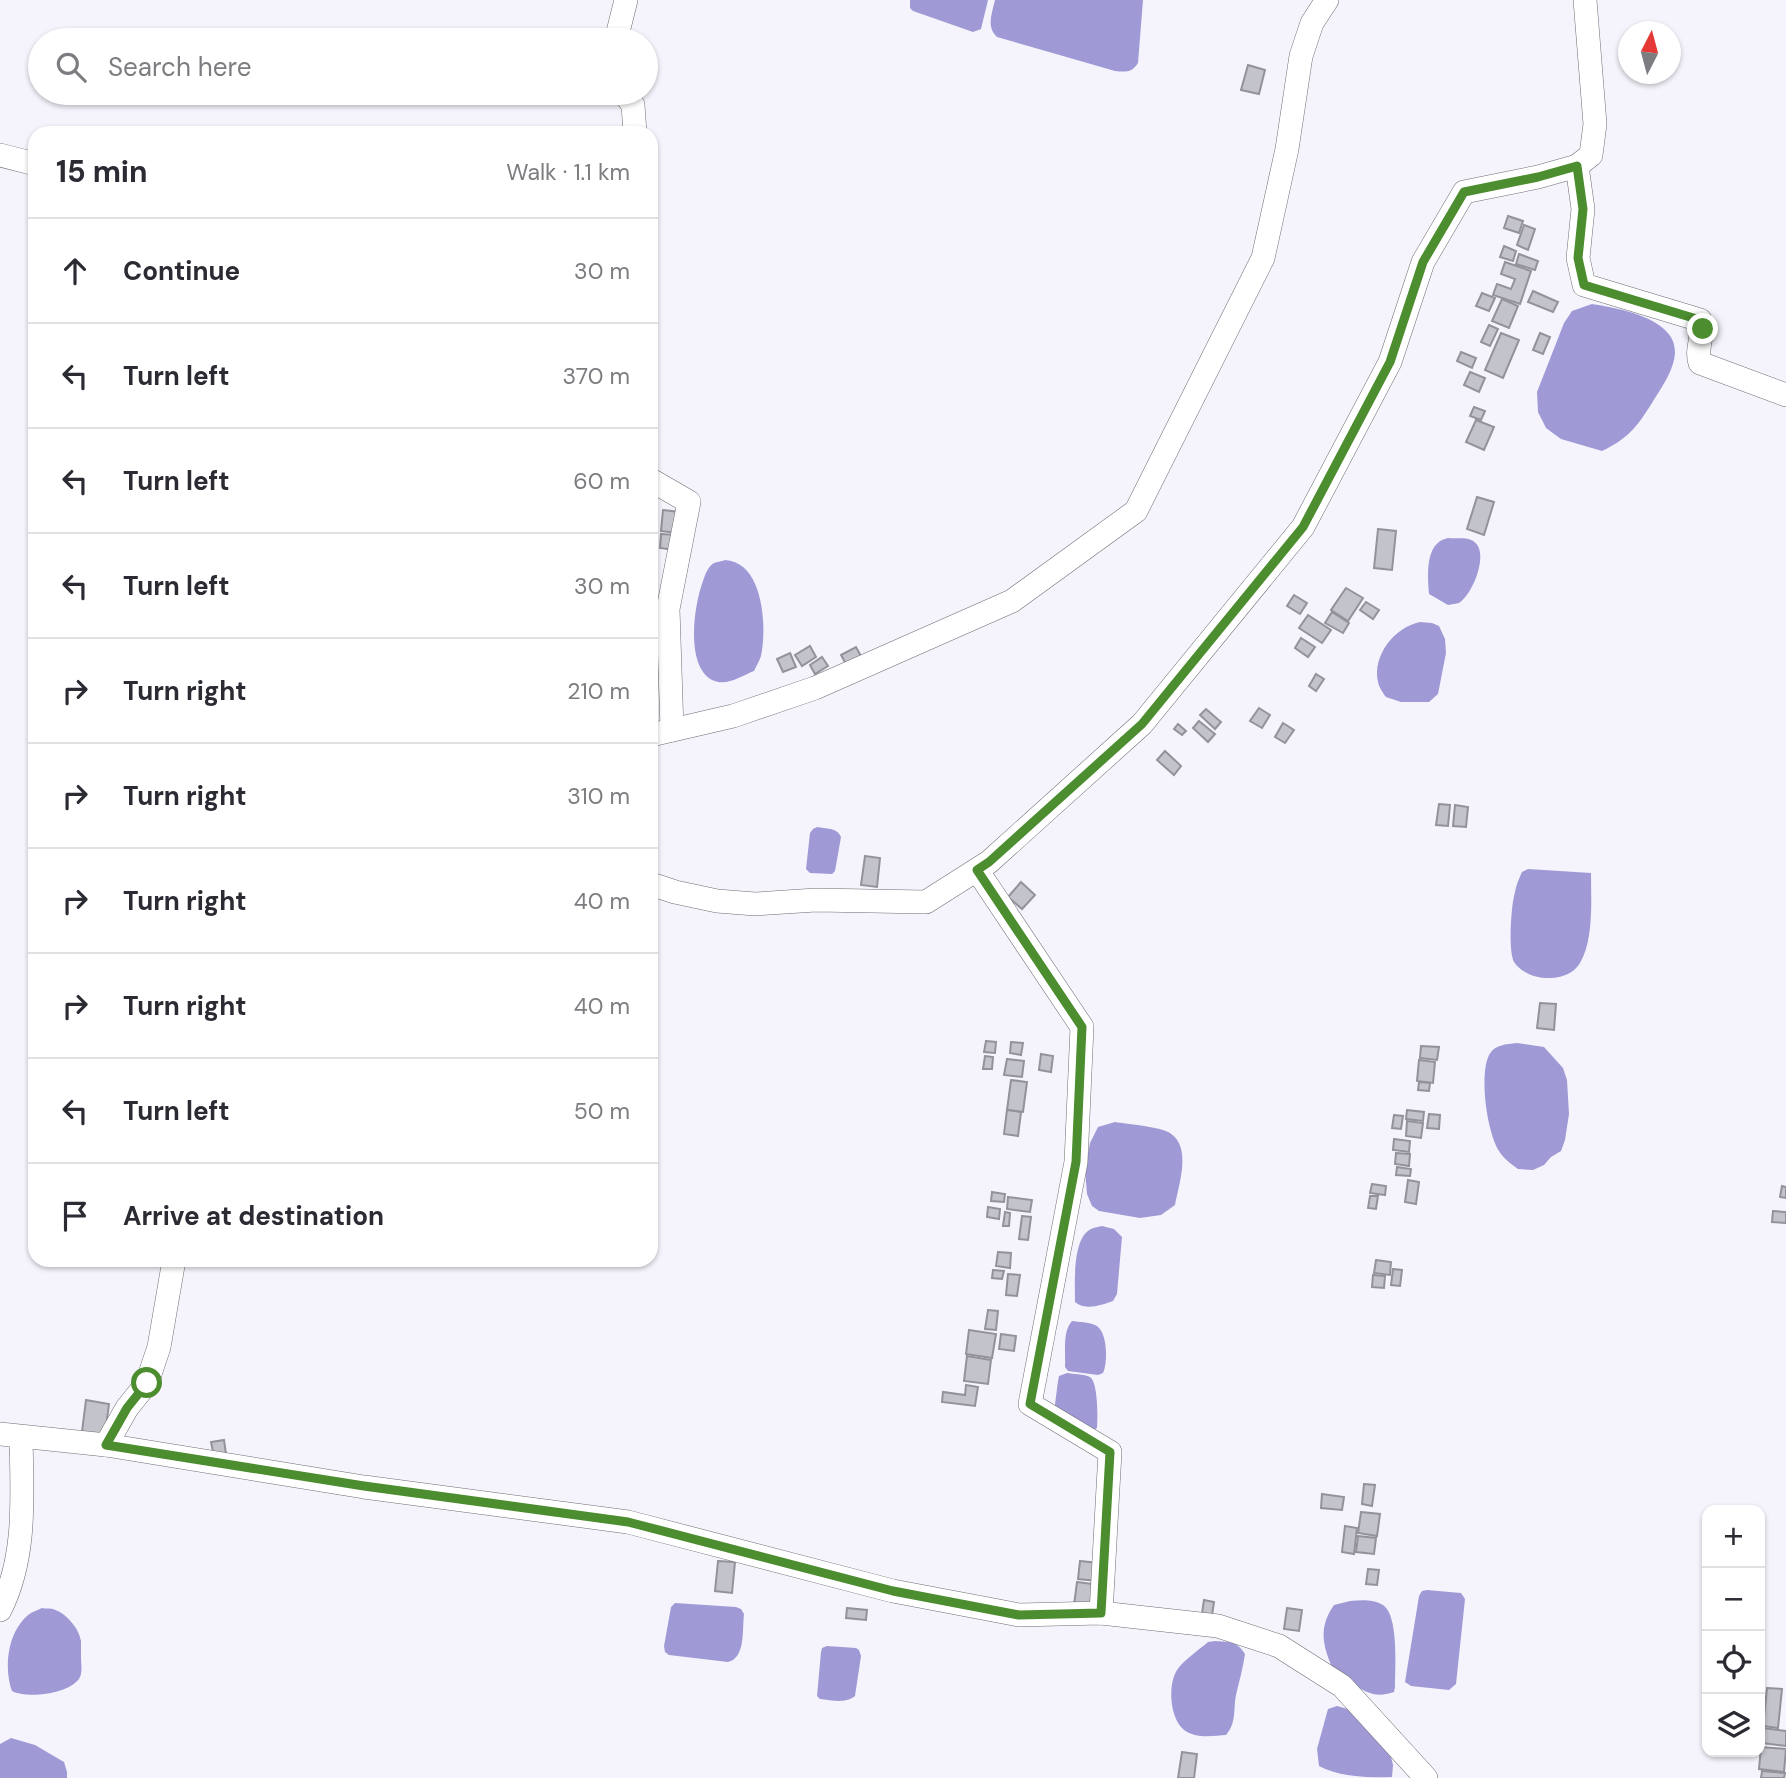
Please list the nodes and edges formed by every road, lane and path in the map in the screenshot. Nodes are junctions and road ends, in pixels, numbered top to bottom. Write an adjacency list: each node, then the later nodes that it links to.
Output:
1 (626, 0): 4 (street)
2 (1326, 0): 12 (street)
3 (1585, 0): 9 (street)
4 (619, 28)
5 (633, 105): 6 (street)
6 (634, 126)
7 (0, 155): 8 (street)
8 (28, 162)
9 (1577, 166): 10 (street); 13 (street)
10 (1786, 395)
11 (658, 484): 12 (street)
12 (661, 732)
13 (977, 870): 14 (street); 19 (street)
14 (658, 886)
15 (173, 1267): 17 (street)
16 (11, 1435): 17 (street); 18 (street)
17 (106, 1445): 19 (street)
18 (0, 1610)
19 (1101, 1613): 20 (street)
20 (1426, 1778)

